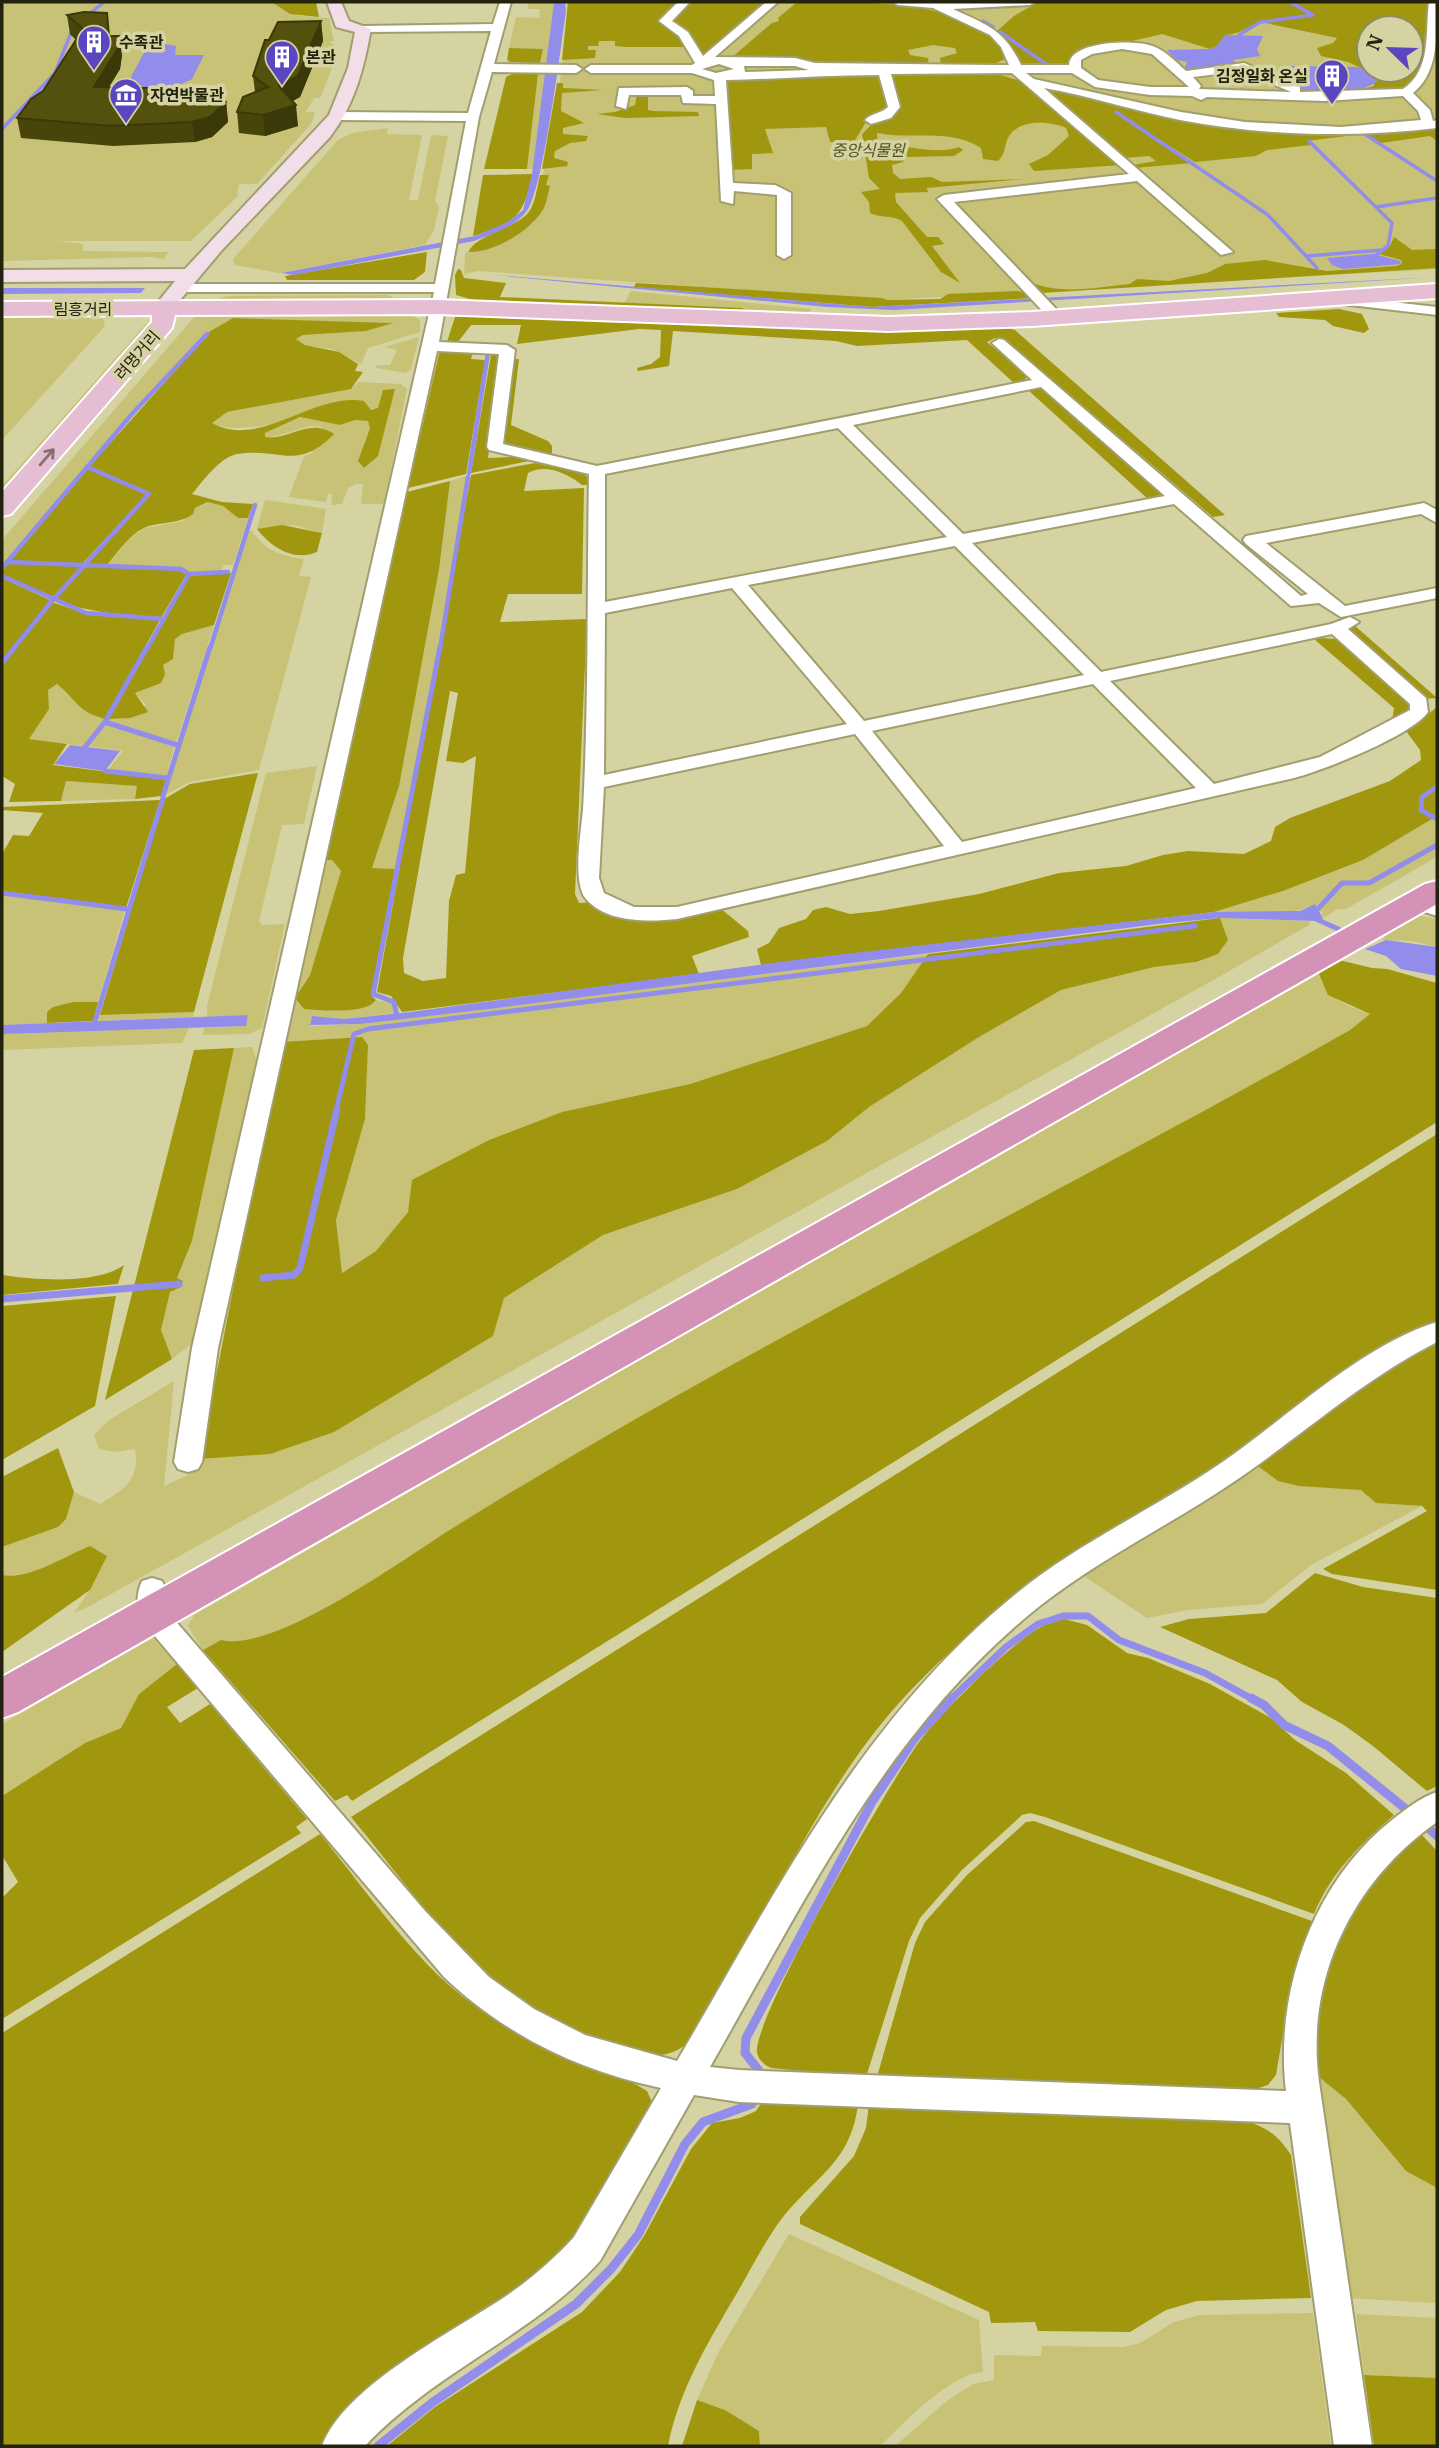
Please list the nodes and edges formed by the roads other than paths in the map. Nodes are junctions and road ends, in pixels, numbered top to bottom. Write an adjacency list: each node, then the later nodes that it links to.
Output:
1 (334, 2): 11 (street)
2 (505, 2): 10 (street)
3 (684, 2): 14 (street)
4 (773, 2): 14 (street)
5 (898, 2): 8 (street)
6 (1032, 2): 8 (street); 9 (street)
7 (1435, 2): 27 (street)
8 (935, 5): 21 (street)
9 (1011, 15)
10 (498, 27): 11 (street); 15 (street)
11 (363, 29): 32 (street)
12 (744, 44): 13 (street)
13 (726, 62): 14 (street); 18 (street); 24 (street)
14 (698, 66): 17 (street); 24 (street)
15 (487, 68): 16 (street); 33 (street)
16 (576, 69)
17 (591, 69)
18 (815, 69): 19 (street); 24 (street)
19 (883, 69): 20 (street); 20 (street); 34 (street)
20 (993, 69): 21 (street)
21 (1016, 69): 22 (street); 25 (street)
22 (1074, 69): 23 (street); 26 (street)
23 (1183, 75): 26 (street); 29 (street)
24 (723, 76): 30 (street)
25 (1030, 82): 36 (street); 37 (street)
26 (1193, 88): 28 (street); 28 (street)
27 (1406, 92): 29 (street); 36 (street)
28 (1256, 94): 29 (street)
29 (1305, 97)
30 (720, 100): 31 (street); 39 (street)
31 (622, 106)
32 (337, 116): 33 (street); 41 (street)
33 (473, 117): 43 (street)
34 (871, 120)
35 (1437, 124): 36 (street)
36 (1423, 126)
37 (1140, 177): 38 (street); 45 (street)
38 (1226, 252)
39 (784, 255)
40 (2, 276): 41 (street)
41 (184, 282): 43 (street); 46 (street)
42 (1437, 291): 44 (main road, 림흥거리)
43 (439, 298): 45 (main road, 림흥거리); 46 (main road, 림흥거리); 50 (street)
44 (1325, 299): 45 (main road, 림흥거리); 48 (street)
45 (1045, 305)
46 (163, 308): 47 (main road, 림흥거리); 52 (main road, 려명거리); 56 (main road, 려명거리, one-way to 46)
47 (2, 309)
48 (1437, 311)
49 (999, 343): 51 (street)
50 (431, 346): 54 (street); 73 (street)
51 (1044, 382): 53 (street); 55 (street)
52 (46, 422)
53 (841, 422): 54 (street); 58 (street)
54 (597, 471): 62 (street)
55 (1175, 499): 58 (street); 61 (street)
56 (2, 508)
57 (1437, 519): 61 (street)
58 (962, 540): 59 (street); 64 (street)
59 (737, 583): 62 (street); 65 (street)
60 (1437, 593): 63 (street)
61 (1320, 597): 63 (street)
62 (596, 609): 66 (street)
63 (1338, 620): 64 (street); 67 (street)
64 (1100, 678): 65 (street); 67 (street)
65 (861, 729): 66 (street); 68 (street)
66 (594, 783): 68 (street)
67 (1210, 791): 68 (street)
68 (958, 850)
69 (1437, 872): 71 (highway)
70 (1430, 901): 71 (highway)
71 (1345, 933): 74 (highway)
72 (1437, 1331): 78 (street)
73 (188, 1462)
74 (152, 1601): 75 (highway); 76 (highway); 78 (street)
75 (2, 1672)
76 (2, 1699)
77 (1423, 1815): 79 (street)
78 (687, 2080): 79 (street); 80 (street)
79 (1305, 2108): 81 (street)
80 (341, 2446)
81 (1353, 2446)

